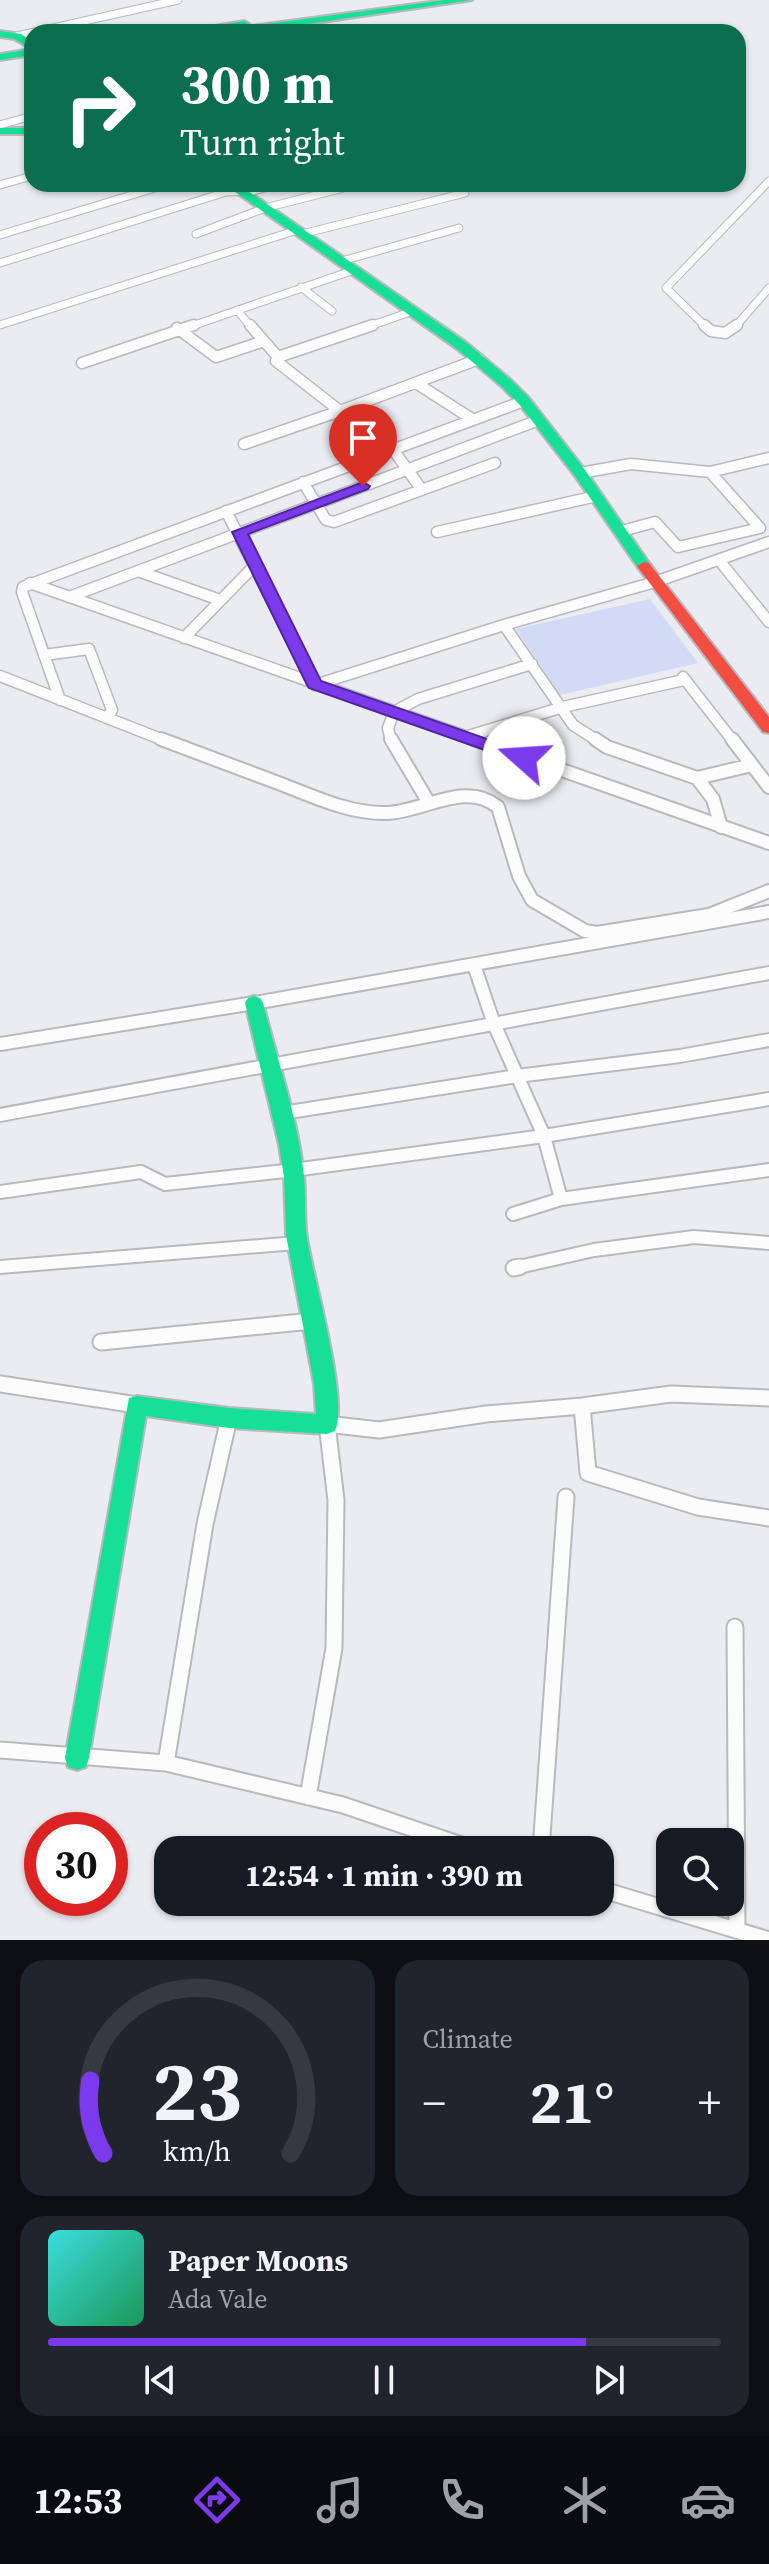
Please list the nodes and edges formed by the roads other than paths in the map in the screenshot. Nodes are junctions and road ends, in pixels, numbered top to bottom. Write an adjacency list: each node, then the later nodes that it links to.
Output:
1 (175, 0): 5 (street)
2 (422, 0): 6 (main road)
3 (467, 0): 4 (main road)
4 (317, 20): 7 (main road); 8 (main road)
5 (42, 24)
6 (244, 24)
7 (288, 24)
8 (301, 24)
9 (24, 119): 10 (street)
10 (0, 128): 11 (main road)
11 (24, 130)
12 (24, 178): 14 (street)
13 (769, 181): 28 (street)
14 (0, 185)
15 (142, 192): 24 (street)
16 (226, 192): 25 (street)
17 (241, 192): 20 (main road)
18 (328, 192): 20 (street)
19 (465, 193): 22 (street)
20 (265, 208): 22 (main road); 23 (street)
21 (459, 228): 26 (street)
22 (300, 232): 26 (main road); 32 (street)
23 (196, 234)
24 (0, 235)
25 (0, 263)
26 (348, 265): 27 (street); 31 (main road)
27 (301, 287): 29 (street); 30 (street)
28 (769, 288)
29 (237, 310): 33 (street); 34 (street)
30 (332, 311)
31 (413, 311): 35 (street); 36 (main road)
32 (0, 325)
33 (177, 328): 34 (street); 37 (street)
34 (264, 341): 35 (street)
35 (278, 357): 40 (street)
36 (479, 359): 38 (street); 39 (main road)
37 (82, 363)
38 (416, 383): 40 (street); 41 (street)
39 (524, 401): 41 (street); 42 (main road)
40 (340, 411): 43 (street)
41 (472, 419): 44 (street)
42 (539, 420): 47 (street); 49 (main road)
43 (244, 444)
44 (392, 448): 47 (street); 50 (street)
45 (769, 458): 48 (street)
46 (495, 463): 51 (street)
47 (408, 469): 51 (street); 53 (street)
48 (710, 472): 49 (street); 58 (street)
49 (580, 473): 52 (main road)
50 (303, 482): 53 (street); 54 (street)
51 (422, 490): 53 (street)
52 (597, 496): 55 (main road); 57 (street)
53 (318, 504): 56 (street)
54 (226, 511): 56 (street); 65 (street)
55 (622, 531): 58 (street); 64 (main road)
56 (239, 532): 62 (street); 63 (street)
57 (437, 532)
58 (733, 535): 60 (street)
59 (769, 542): 60 (street)
60 (747, 550): 61 (street)
61 (719, 560): 64 (street); 68 (street)
62 (255, 565): 67 (street); 74 (street)
63 (138, 571): 66 (street); 67 (street)
64 (655, 582): 69 (street); 79 (main road)
65 (30, 583): 66 (street); 71 (street)
66 (69, 597): 70 (street)
67 (220, 600): 70 (street)
68 (769, 622)
69 (504, 625): 72 (street); 74 (street)
70 (184, 638): 74 (street)
71 (44, 655): 75 (street); 78 (street)
72 (532, 664): 76 (street); 77 (street)
73 (0, 676): 75 (street)
74 (315, 685): 77 (street)
75 (60, 700): 78 (street)
76 (563, 707): 80 (street); 81 (street); 82 (street)
77 (394, 712): 80 (street); 84 (street)
78 (107, 718): 84 (street)
79 (769, 728)
80 (465, 737): 85 (street)
81 (752, 765): 82 (street); 83 (street)
82 (697, 778): 85 (street)
83 (769, 787)
84 (429, 803): 87 (street)
85 (721, 827): 86 (street)
86 (769, 843)
87 (769, 891)
88 (769, 912): 89 (street)
89 (474, 965): 91 (street); 92 (street)
90 (769, 973): 92 (street)
91 (254, 1003): 94 (street); 95 (main road)
92 (494, 1024): 95 (street); 96 (street)
93 (769, 1040): 96 (street)
94 (0, 1044)
95 (272, 1064): 98 (main road); 99 (street)
96 (517, 1076): 98 (street); 100 (street)
97 (769, 1099): 100 (street)
98 (283, 1113): 101 (main road)
99 (0, 1115)
100 (544, 1136): 101 (street); 104 (street)
101 (294, 1170): 103 (street); 106 (main road)
102 (769, 1170): 104 (street)
103 (0, 1192)
104 (561, 1199): 105 (street)
105 (513, 1214)
106 (296, 1243): 108 (street); 110 (main road)
107 (769, 1243): 109 (street)
108 (0, 1267)
109 (514, 1268)
110 (312, 1321): 111 (street); 117 (main road)
111 (101, 1342)
112 (0, 1384): 114 (street)
113 (769, 1398): 115 (street)
114 (137, 1405): 116 (main road); 122 (main road)
115 (582, 1406): 117 (street); 119 (street)
116 (229, 1418): 117 (main road); 123 (street)
117 (327, 1424): 124 (street)
118 (566, 1497): 126 (street)
119 (769, 1518)
120 (735, 1627): 128 (street)
121 (0, 1750): 122 (street)
122 (77, 1758): 123 (street)
123 (166, 1763): 124 (street)
124 (308, 1797): 125 (street)
125 (435, 1836)
126 (542, 1836)
127 (614, 1893): 128 (street)
128 (737, 1930): 129 (street)
129 (769, 1940)

